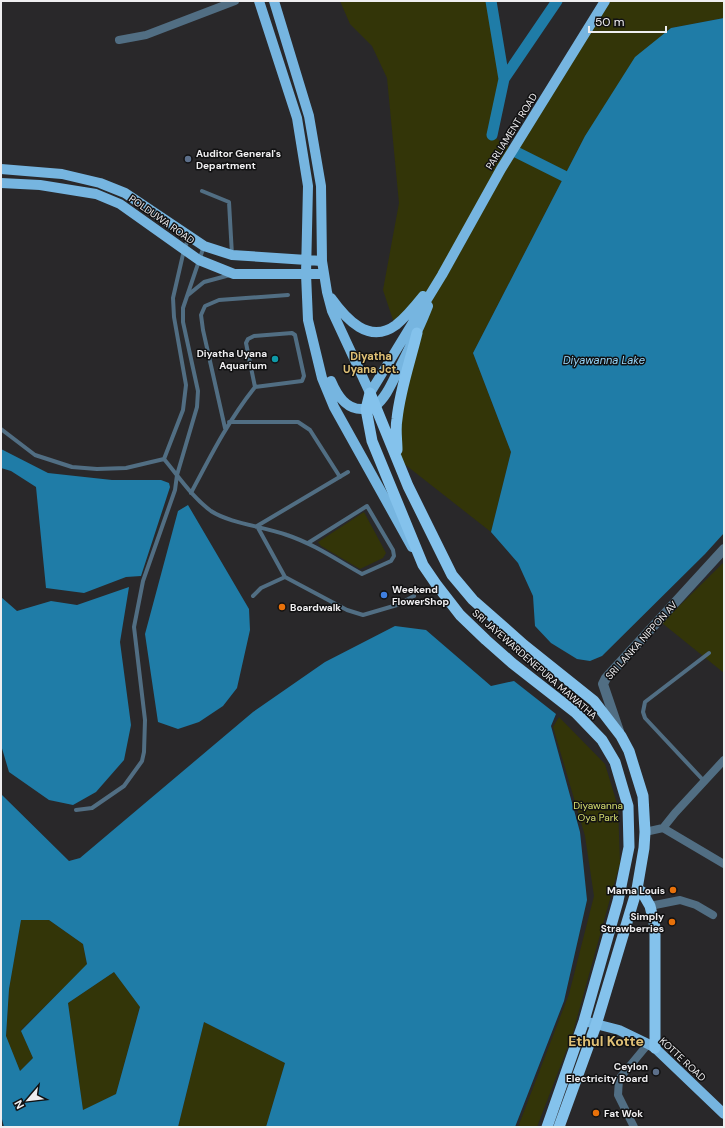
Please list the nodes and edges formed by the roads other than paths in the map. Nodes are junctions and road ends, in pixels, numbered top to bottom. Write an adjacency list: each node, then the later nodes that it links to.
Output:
1 (235, 1): 5 (street)
2 (259, 1): 16 (main road)
3 (274, 1): 17 (main road)
4 (604, 1): 21 (main road, PARLIAMENT ROAD)
5 (118, 40)
6 (1, 169): 7 (main road, POLDUWA ROAD)
7 (41, 172): 9 (street); 11 (main road, POLDUWA ROAD)
8 (2, 183): 9 (main road, POLDUWA ROAD)
9 (40, 185): 13 (main road, POLDUWA ROAD)
10 (202, 191): 14 (lane)
11 (189, 236): 12 (main road, POLDUWA ROAD); 13 (lane)
12 (204, 246): 14 (main road, POLDUWA ROAD); 15 (lane)
13 (184, 250): 15 (main road, POLDUWA ROAD); 33 (lane)
14 (232, 255): 16 (main road, POLDUWA ROAD)
15 (199, 260): 18 (main road, POLDUWA ROAD); 23 (lane)
16 (306, 260): 17 (main road, POLDUWA ROAD); 19 (main road)
17 (322, 261): 20 (main road)
18 (234, 274): 19 (main road, POLDUWA ROAD); 23 (lane)
19 (306, 274): 20 (main road, POLDUWA ROAD); 26 (main road)
20 (324, 274): 22 (main road)
21 (442, 275): 22 (main road); 25 (main road, PARLIAMENT ROAD); 28 (main road, PARLIAMENT ROAD)
22 (327, 292): 28 (main road)
23 (188, 295): 36 (lane)
24 (288, 296): 31 (lane)
25 (417, 333): 29 (main road, PARLIAMENT ROAD); 34 (highway)
26 (313, 341): 29 (main road); 42 (main road)
27 (254, 387): 27 (lane); 30 (lane)
28 (370, 393): 29 (highway, SRI JAYEWARDENEPURA MAWATHA)
29 (370, 407): 34 (highway, SRI JAYEWARDENEPURA MAWATHA); 42 (highway, SRI JAYEWARDENEPURA MAWATHA)
30 (229, 422): 31 (lane); 37 (lane)
31 (225, 428): 38 (lane)
32 (1, 430): 33 (lane)
33 (164, 459): 36 (lane)
34 (398, 459): 47 (highway, SRI JAYEWARDENEPURA MAWATHA)
35 (348, 472): 37 (lane)
36 (177, 475): 38 (lane); 50 (lane)
37 (340, 476): 39 (lane)
38 (190, 493): 39 (lane)
39 (257, 526): 40 (lane); 43 (lane)
40 (308, 543): 40 (lane)
41 (724, 549): 47 (street, SRI LANKA NIPPON AV)
42 (423, 565): 57 (highway, SRI JAYEWARDENEPURA MAWATHA)
43 (285, 577): 44 (lane); 45 (lane)
44 (253, 596)
45 (414, 596)
46 (709, 653): 49 (lane)
47 (620, 736): 52 (highway, SRI JAYEWARDENEPURA MAWATHA)
48 (724, 760): 49 (street)
49 (704, 781): 51 (street)
50 (76, 810)
51 (663, 828): 52 (street); 53 (street)
52 (645, 832): 54 (highway, SRI JAYEWARDENEPURA MAWATHA)
53 (724, 864)
54 (637, 889): 55 (highway); 58 (highway, SRI JAYEWARDENEPURA MAWATHA)
55 (650, 906): 56 (street); 59 (highway)
56 (713, 915)
57 (584, 1021): 58 (main road, KOTTE ROAD); 61 (highway, SRI JAYEWARDENEPURA MAWATHA)
58 (596, 1025): 59 (main road, KOTTE ROAD); 62 (highway, SRI JAYEWARDENEPURA MAWATHA)
59 (652, 1046): 60 (main road, KOTTE ROAD); 63 (street)
60 (724, 1114)
61 (547, 1127)
62 (559, 1127)
63 (634, 1127)

